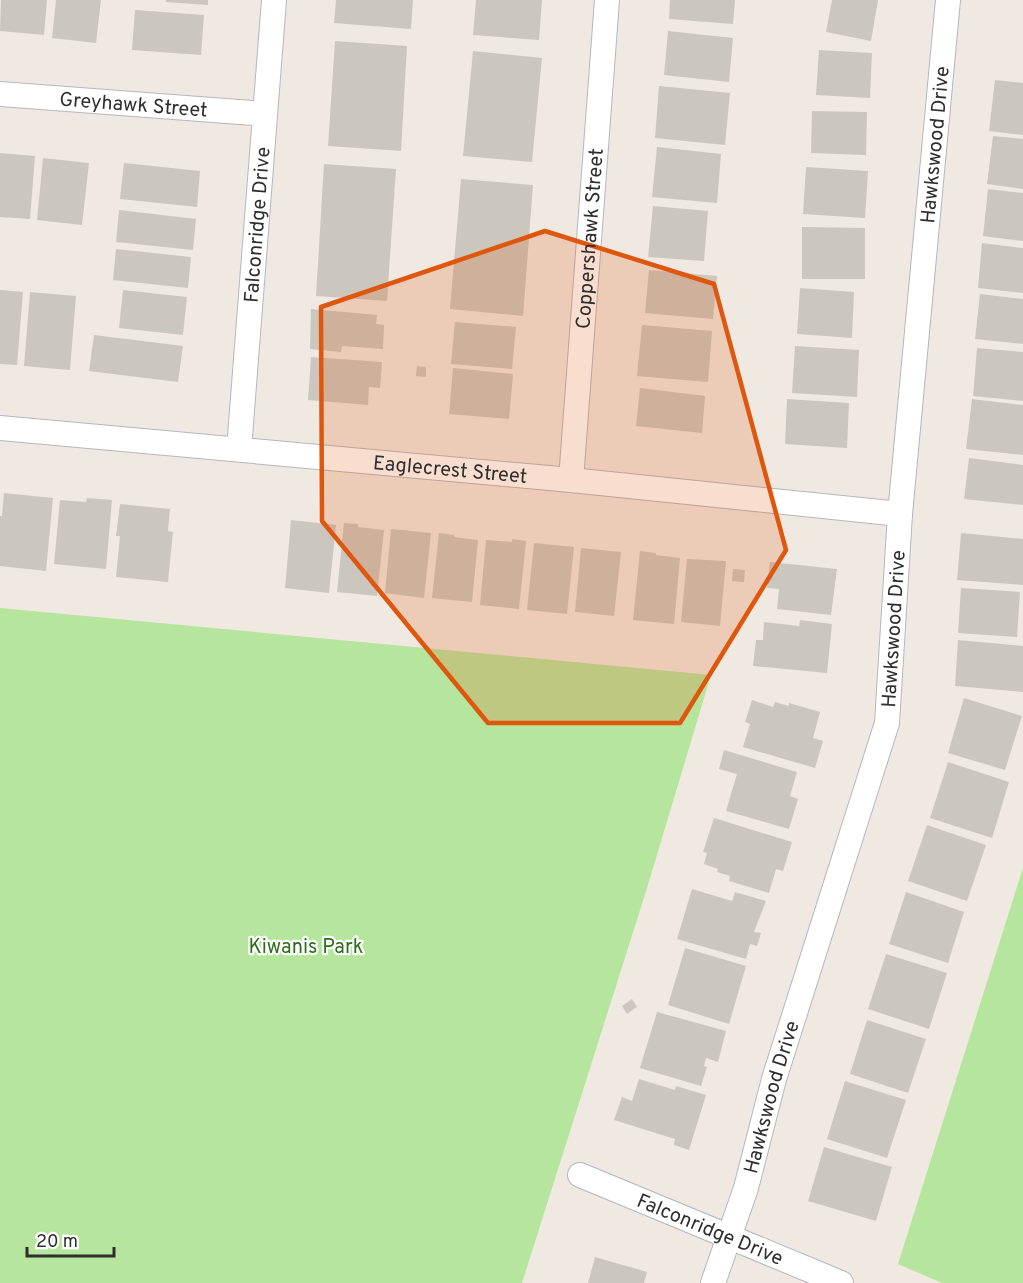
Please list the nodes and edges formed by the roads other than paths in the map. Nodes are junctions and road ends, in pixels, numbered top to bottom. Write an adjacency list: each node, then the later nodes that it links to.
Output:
1 (274, 0): 5 (street, Falconridge Drive)
2 (607, 0): 8 (street, Coppershawk Street)
3 (948, 0): 9 (street, Hawkswood Drive)
4 (0, 93): 5 (street, Greyhawk Street)
5 (265, 114): 7 (street, Falconridge Drive)
6 (0, 428): 7 (street, Eaglecrest Street)
7 (239, 450): 8 (street, Eaglecrest Street)
8 (571, 480): 9 (street, Eaglecrest Street)
9 (900, 514): 11 (street, Hawkswood Drive)
10 (580, 1174): 11 (street, Falconridge Drive)
11 (730, 1237): 12 (street, Hawkswood Drive); 13 (street, Falconridge Drive)
12 (713, 1283)
13 (841, 1283)

